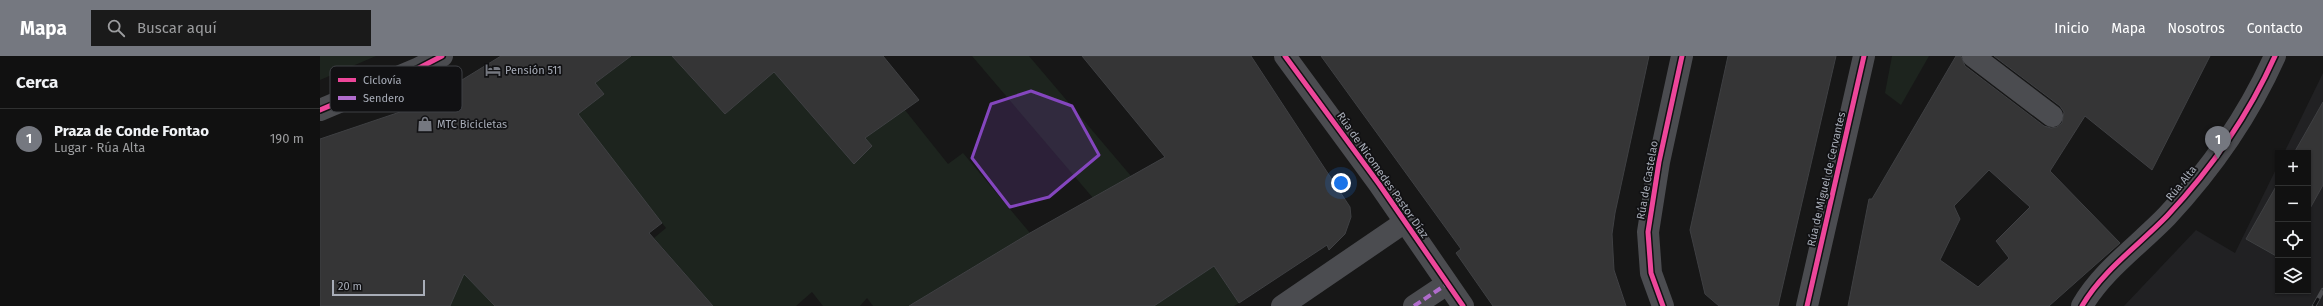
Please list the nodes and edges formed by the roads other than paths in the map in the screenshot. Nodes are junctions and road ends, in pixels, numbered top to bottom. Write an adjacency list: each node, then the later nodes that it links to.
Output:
1 (442, 56): 7 (street)
2 (1285, 56): 11 (street, Rúa de Nicomedes Pastor Díaz)
3 (1682, 56): 16 (street, Rúa de Castelao)
4 (1864, 56): 17 (street, Rúa de Miguel de Cervantes)
5 (1973, 56): 10 (street)
6 (2275, 56): 18 (street, Rúa Alta)
7 (423, 66)
8 (330, 106): 9 (street)
9 (320, 110)
10 (2052, 116)
11 (1405, 222): 12 (street, Rúa de Nicomedes Pastor Díaz); 13 (street)
12 (1447, 284): 14 (street); 15 (street, Rúa de Nicomedes Pastor Díaz)
13 (1282, 306)
14 (1414, 306)
15 (1462, 306)
16 (1663, 306)
17 (1807, 306)
18 (2082, 306)

